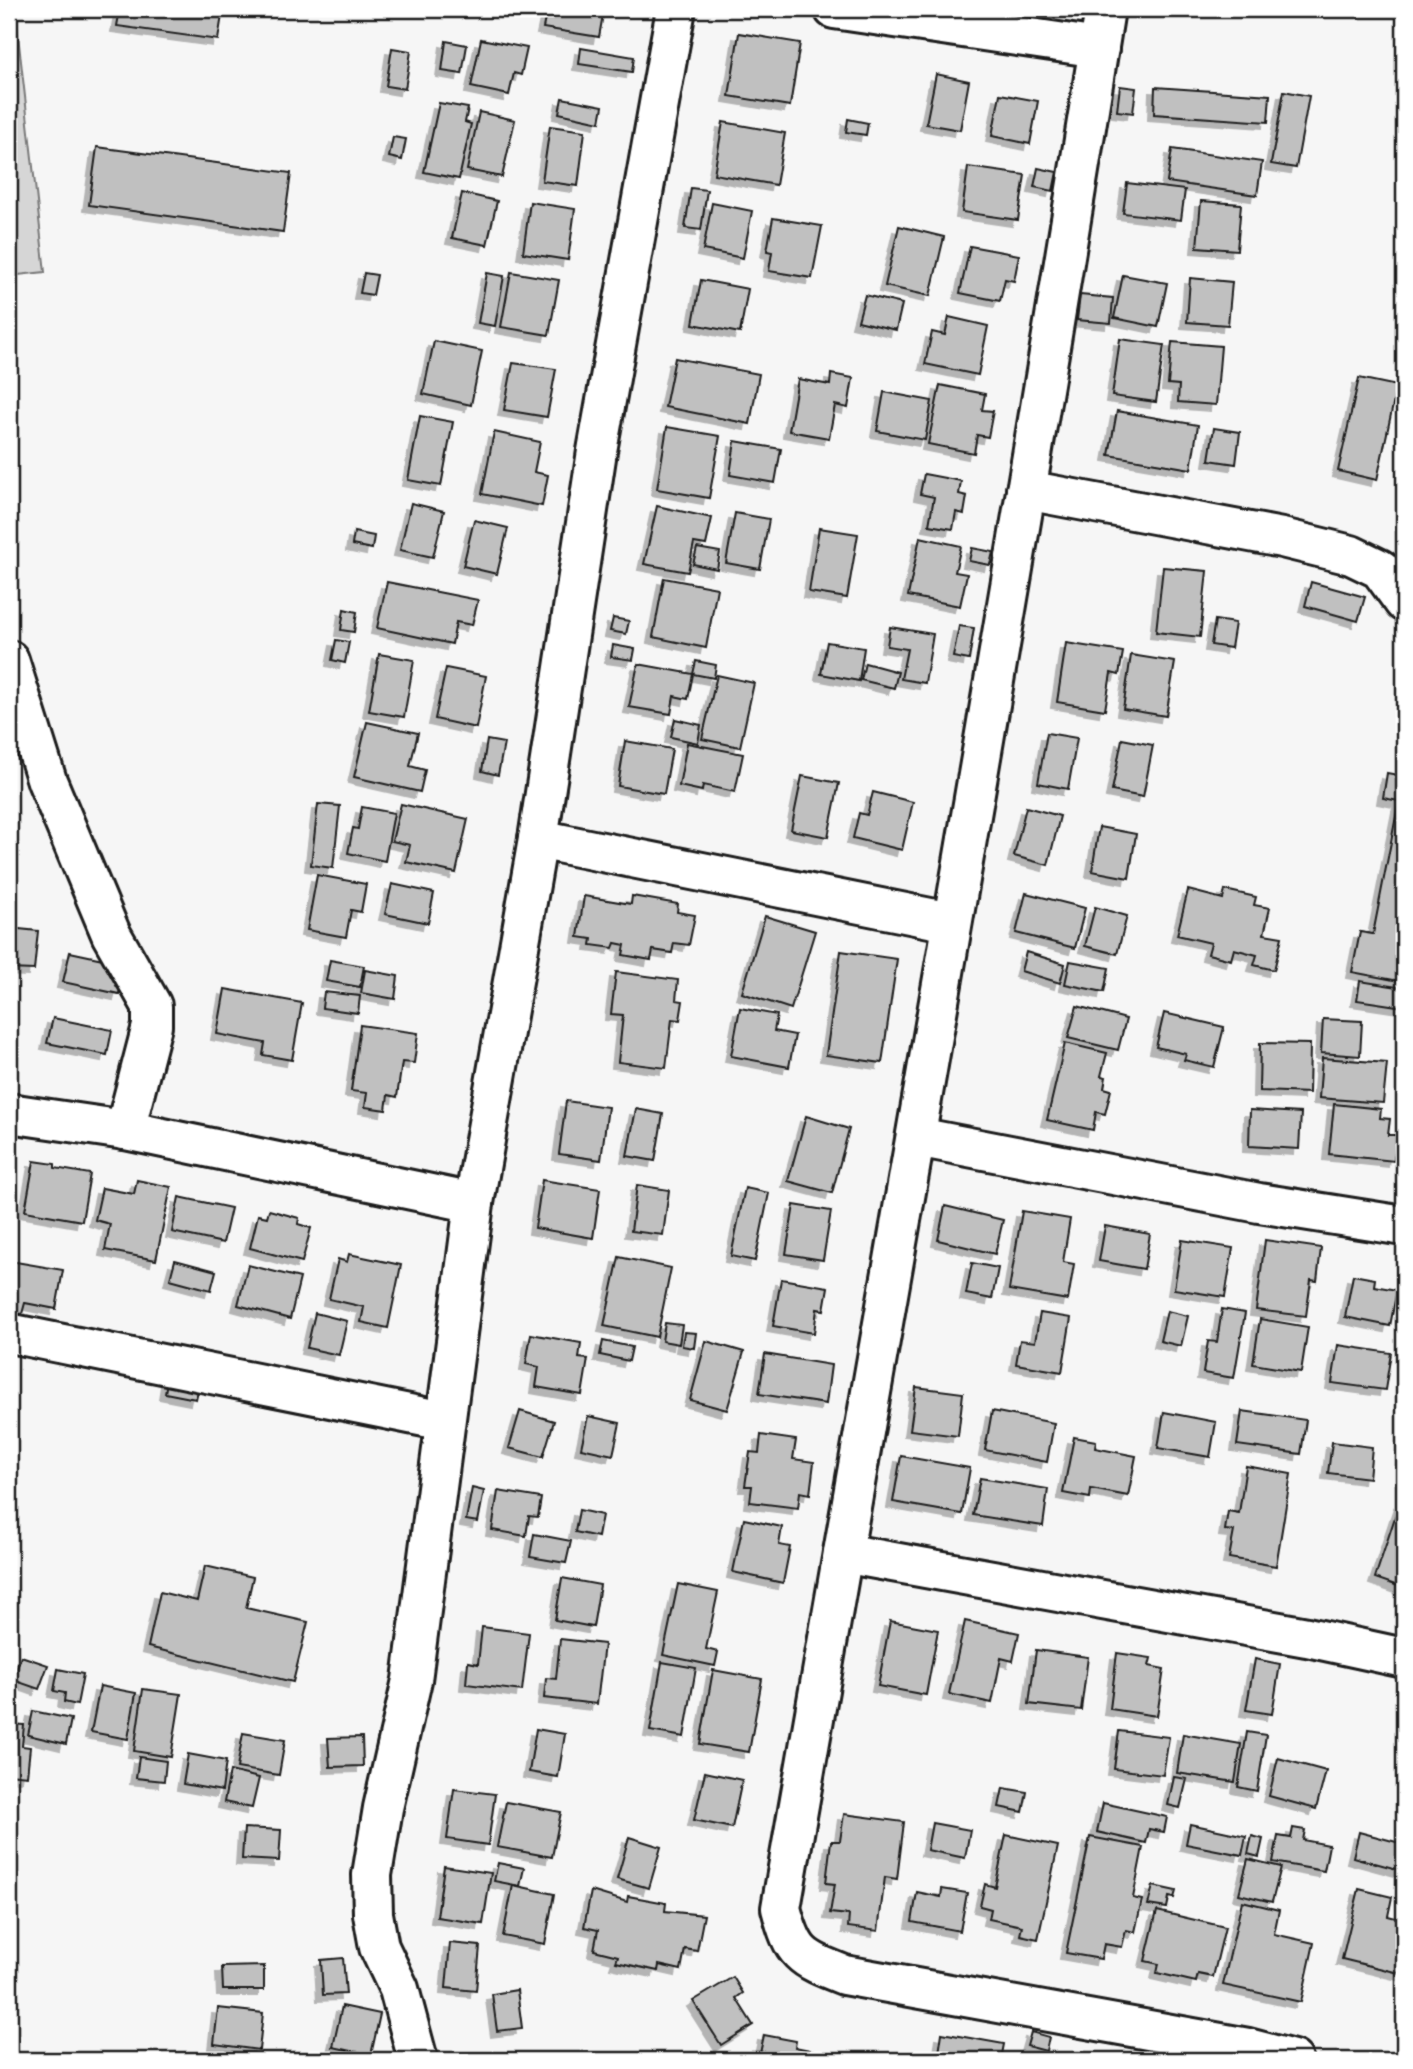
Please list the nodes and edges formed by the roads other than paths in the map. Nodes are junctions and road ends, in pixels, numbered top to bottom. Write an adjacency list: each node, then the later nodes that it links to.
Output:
1 (676, 9): 8 (street)
2 (834, 9): 4 (street)
3 (1105, 9): 4 (street)
4 (1099, 48): 5 (street)
5 (1026, 490): 6 (street); 9 (street)
6 (1404, 603)
7 (9, 660): 11 (street)
8 (538, 839): 9 (street); 13 (street)
9 (950, 922): 12 (street)
10 (9, 1113): 11 (street)
11 (125, 1130): 13 (street)
12 (917, 1137): 14 (street); 17 (street)
13 (474, 1202): 16 (street)
14 (1404, 1226)
15 (9, 1333): 16 (street)
16 (444, 1422): 19 (street)
17 (843, 1553): 18 (street); 20 (street)
18 (1404, 1658)
19 (418, 2060)
20 (1293, 2060)

